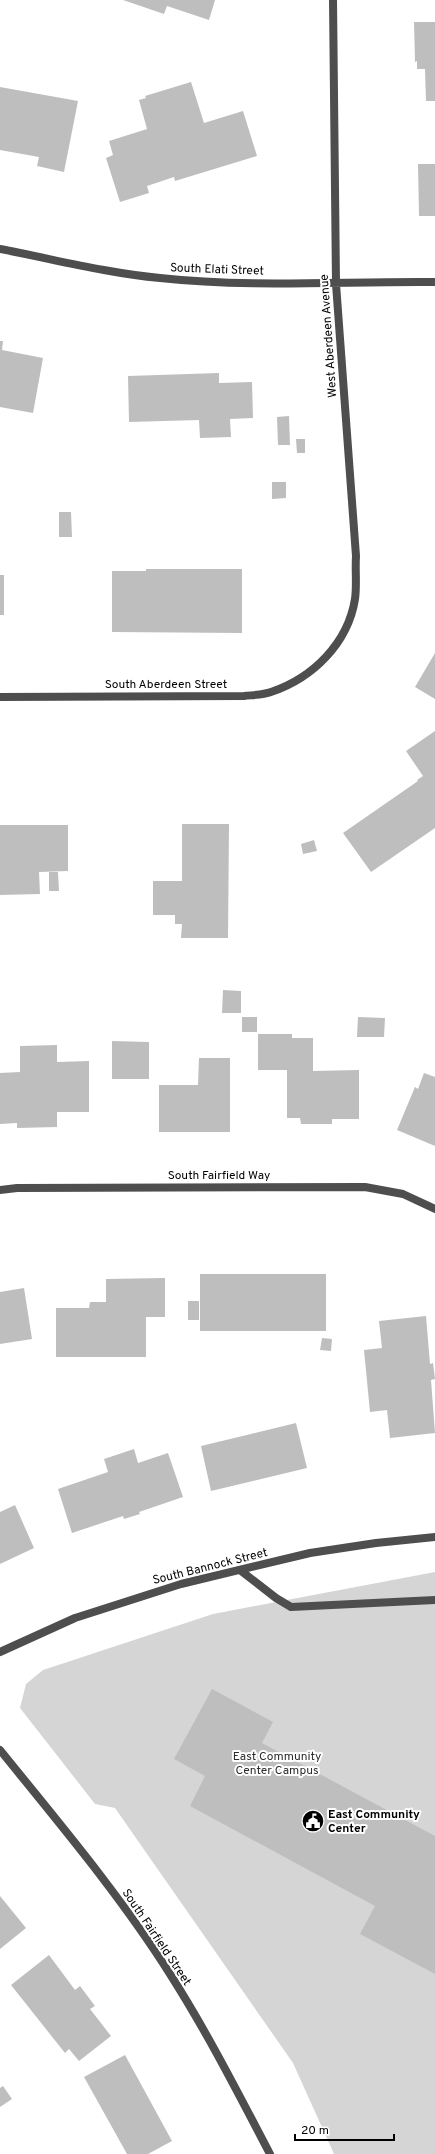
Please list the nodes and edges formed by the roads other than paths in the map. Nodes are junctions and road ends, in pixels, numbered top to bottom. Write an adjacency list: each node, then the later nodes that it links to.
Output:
1 (333, 0): 4 (street, West Aberdeen Avenue)
2 (0, 249): 4 (street, South Elati Street)
3 (435, 282): 4 (street, South Elati Street)
4 (336, 284): 5 (street, West Aberdeen Avenue)
5 (322, 662): 6 (street, South Aberdeen Street)
6 (0, 697)
7 (0, 1190): 8 (street, South Fairfield Way)
8 (435, 1209)
9 (435, 1537): 10 (street, South Bannock Street)
10 (240, 1570): 11 (street); 12 (street, South Bannock Street)
11 (435, 1600)
12 (0, 1652)
13 (0, 1750): 14 (street, South Fairfield Street)
14 (270, 2154)

